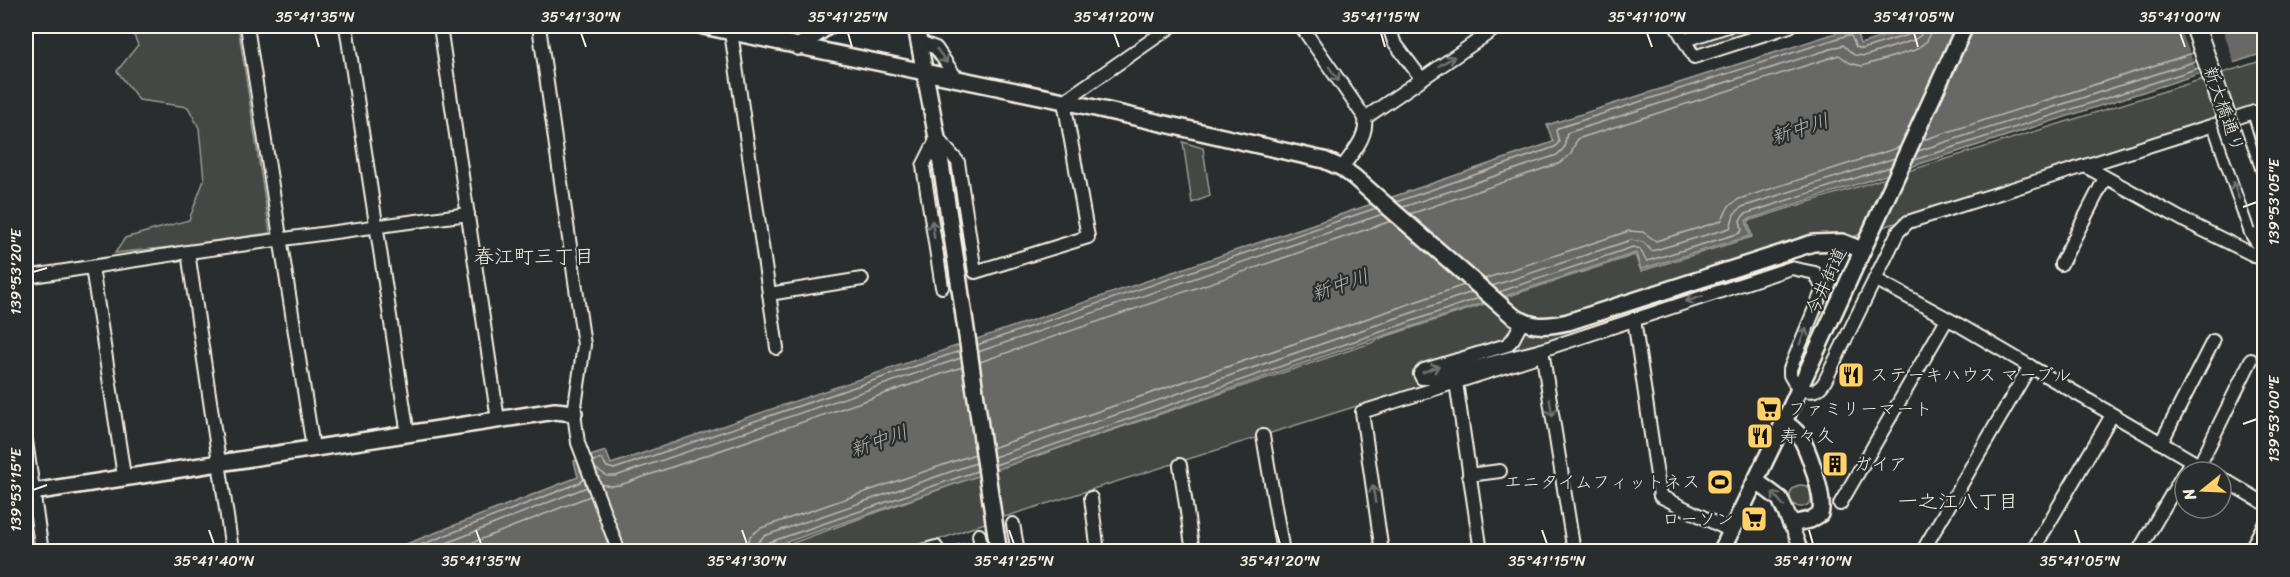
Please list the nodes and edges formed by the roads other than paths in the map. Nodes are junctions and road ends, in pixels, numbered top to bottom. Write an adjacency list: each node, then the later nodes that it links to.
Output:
1 (247, 26): 38 (street)
2 (346, 26): 36 (street)
3 (440, 26): 35 (street)
4 (539, 26): 59 (street)
5 (703, 26): 18 (street)
6 (828, 26): 21 (street)
7 (916, 26): 20 (street)
8 (1172, 26): 25 (street)
9 (1301, 26): 27 (street, one-way to 27)
10 (1389, 26): 23 (street)
11 (1499, 26): 23 (street, one-way to 11)
12 (1676, 26): 19 (street)
13 (1728, 26): 19 (street)
14 (1790, 26): 19 (street)
15 (1965, 26): 39 (street, 今井街道)
16 (2194, 26): 37 (main road, 新大橋通り, bridge)
17 (2208, 26): 34 (main road, 新大橋通り)
18 (731, 32): 21 (street); 48 (street)
19 (1685, 40)
20 (920, 42): 22 (street); 24 (street, one-way to 24)
21 (798, 47): 22 (street)
22 (926, 73): 24 (street); 29 (street)
23 (1421, 78): 27 (street)
24 (957, 79): 25 (street)
25 (1064, 101): 29 (street); 32 (street)
26 (2259, 110): 28 (street); 30 (street)
27 (1365, 118): 32 (street)
28 (2214, 125): 31 (street); 41 (street, one-way to 28)
29 (937, 138): 47 (street, one-way to 29); 95 (street, bridge)
30 (2265, 145)
31 (2085, 165): 33 (street); 46 (street)
32 (1348, 172): 49 (street)
33 (2105, 178): 41 (street); 42 (street)
34 (2265, 188)
35 (468, 214): 36 (street); 61 (street)
36 (376, 226): 38 (street); 63 (street)
37 (2265, 226)
38 (280, 239): 40 (street); 67 (street)
39 (1862, 249): 49 (street); 58 (street, 今井街道)
40 (188, 252): 43 (street); 70 (street)
41 (2264, 261)
42 (2061, 264)
43 (92, 267): 44 (street); 74 (street)
44 (26, 277)
45 (862, 279): 48 (street)
46 (1875, 279): 51 (street); 58 (street)
47 (942, 287)
48 (769, 294): 53 (street)
49 (1517, 319): 54 (street, one-way to 49)
50 (1634, 319): 54 (street); 58 (street, one-way to 50); 85 (street)
51 (1947, 320): 56 (street); 81 (street)
52 (2212, 341): 66 (street)
53 (777, 348)
54 (1542, 350): 57 (street); 102 (street, one-way to 102)
55 (2251, 360): 69 (street)
56 (2030, 366): 60 (street); 105 (street)
57 (1456, 382): 73 (street); 100 (street, one-way to 57)
58 (1798, 389): 62 (street, 今井街道)
59 (574, 413): 61 (street); 91 (street)
60 (2112, 415): 66 (street); 89 (street)
61 (498, 420): 63 (street)
62 (1784, 422): 75 (street, 今井街道); 83 (street)
63 (408, 435): 67 (street)
64 (1263, 436): 99 (street)
65 (26, 441): 77 (street)
66 (2161, 443): 68 (street)
67 (313, 448): 70 (street)
68 (2190, 460)
69 (2197, 460)
70 (219, 463): 74 (street); 87 (street)
71 (1180, 465): 98 (street)
72 (1500, 471): 73 (street)
73 (1469, 475): 101 (street)
74 (124, 476): 77 (street)
75 (1756, 481): 83 (street, one-way to 75); 85 (street, 今井街道)
76 (2233, 485): 80 (street)
77 (29, 492): 90 (street)
78 (2173, 497): 106 (street)
79 (1091, 498): 97 (street)
80 (2265, 503)
81 (1840, 504)
82 (1013, 524): 96 (street)
83 (1791, 524): 104 (street)
84 (2265, 525): 107 (street)
85 (1731, 531): 103 (street, 今井街道)
86 (979, 535): 88 (street)
87 (232, 550)
88 (981, 550): 94 (street)
89 (2033, 551)
90 (42, 552)
91 (619, 552)
92 (919, 552): 93 (street)
93 (939, 552)
94 (959, 552)
95 (999, 552)
96 (1018, 552)
97 (1098, 552)
98 (1193, 552)
99 (1283, 552)
100 (1382, 552)
101 (1481, 552)
102 (1574, 552)
103 (1721, 552)
104 (1802, 552)
105 (1922, 552)
106 (2138, 552)
107 (2249, 552)

